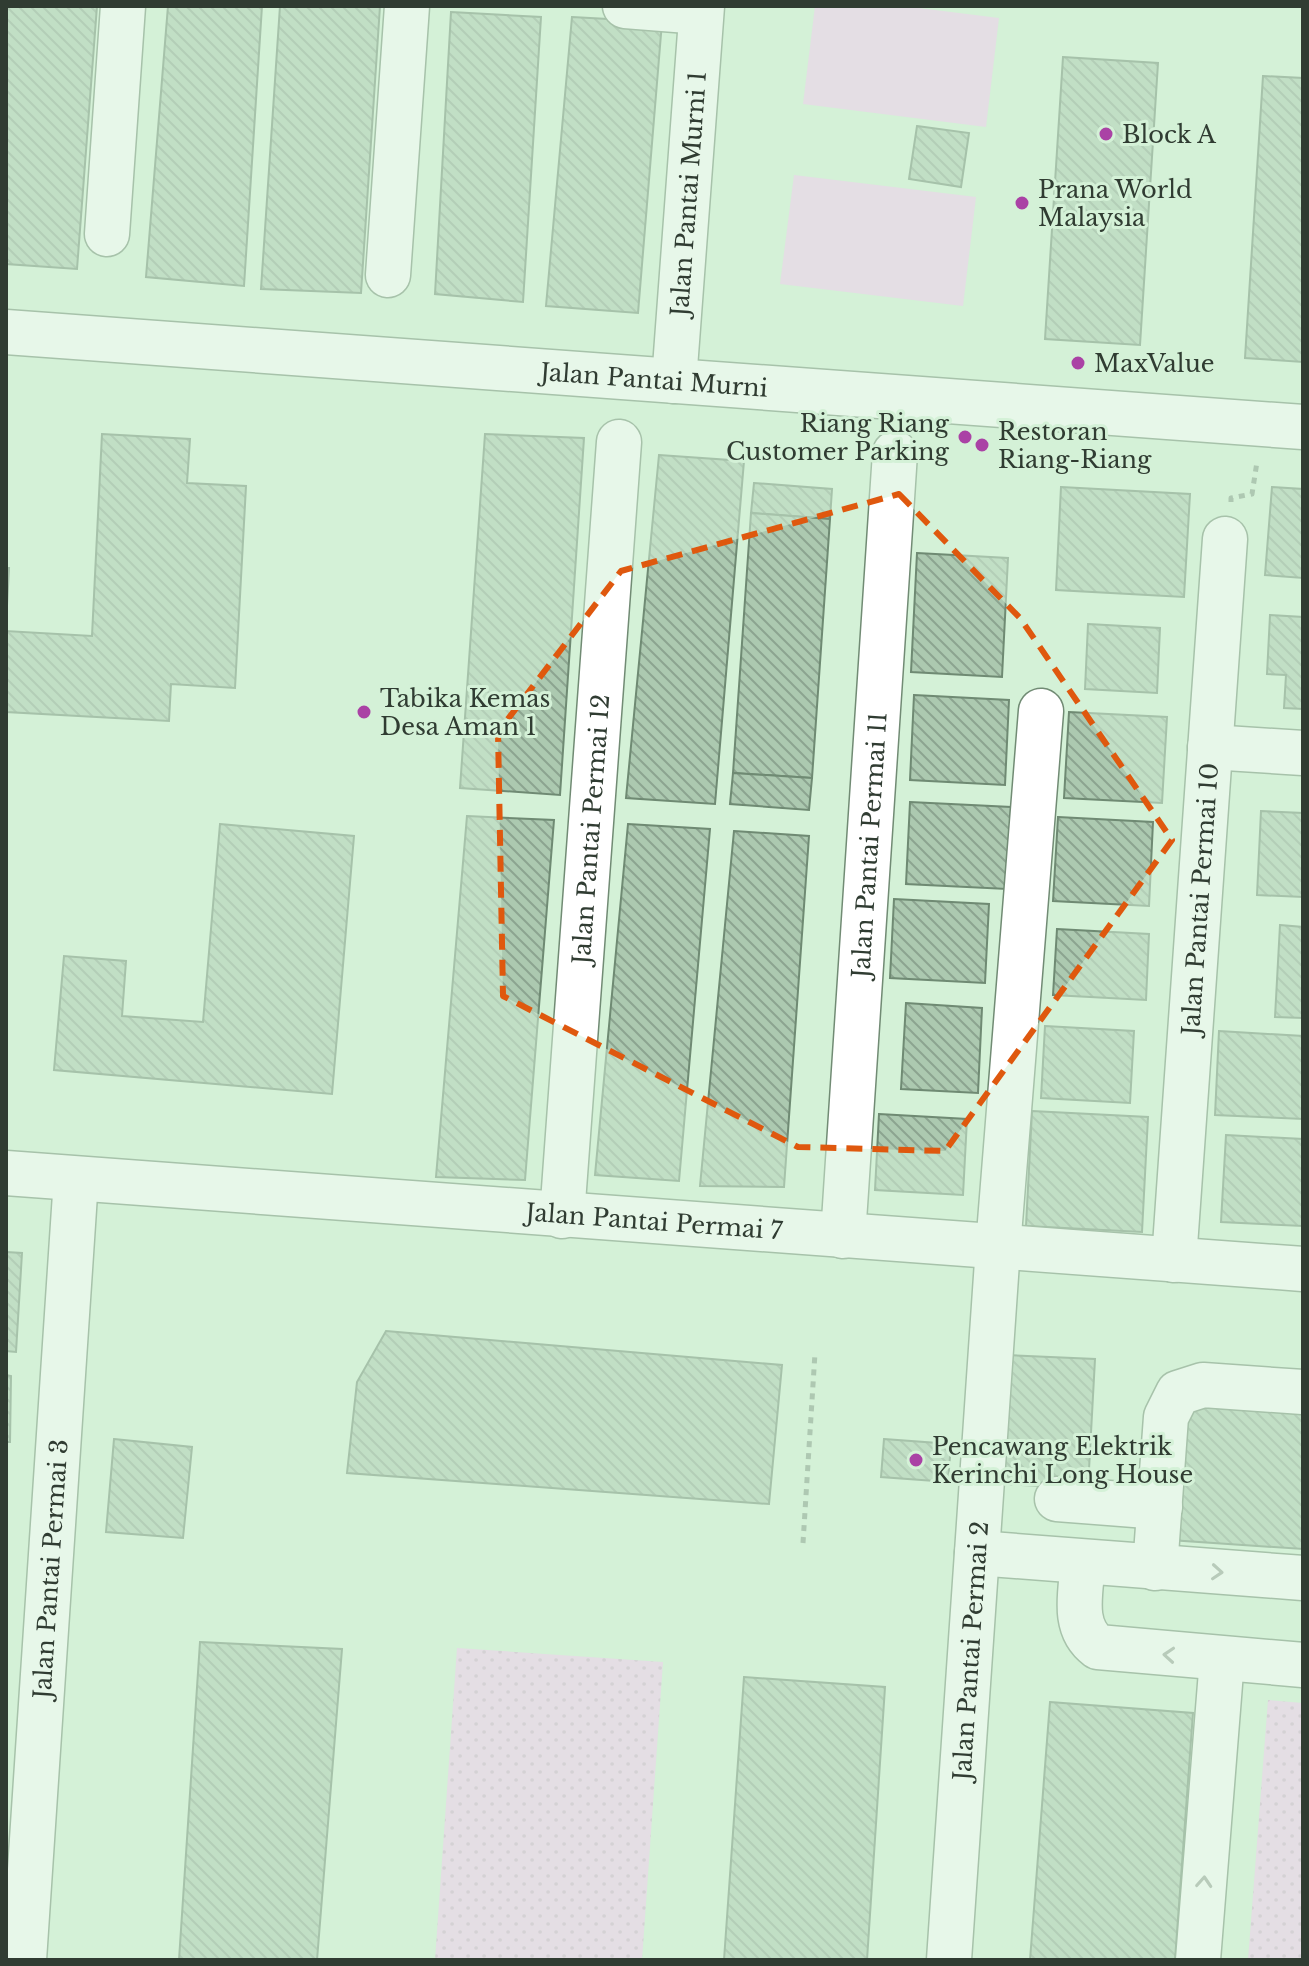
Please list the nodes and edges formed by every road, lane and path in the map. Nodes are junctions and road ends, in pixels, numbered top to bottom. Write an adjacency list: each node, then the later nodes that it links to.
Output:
1 (123, 6): 5 (street)
2 (407, 6): 6 (street)
3 (625, 6): 4 (street)
4 (701, 9): 8 (street, Jalan Pantai Murni 1)
5 (107, 234)
6 (388, 275)
7 (6, 332): 8 (street, Jalan Pantai Murni)
8 (674, 381): 9 (street, Jalan Pantai Murni)
9 (1303, 427)
10 (619, 442): 18 (street, Jalan Pantai Permai 12)
11 (895, 453): 19 (street, Jalan Pantai Permai 11)
12 (1225, 539): 14 (street, Jalan Pantai Permai 10)
13 (1041, 711): 20 (street, Jalan Pantai Permai 2)
14 (1210, 747): 15 (street); 21 (street, Jalan Pantai Permai 10)
15 (1303, 753)
16 (6, 1173): 17 (street, Jalan Pantai Permai 7)
17 (76, 1179): 18 (street, Jalan Pantai Permai 7); 34 (street, Jalan Pantai Permai 3)
18 (562, 1216): 19 (street, Jalan Pantai Permai 7)
19 (843, 1236): 20 (street, Jalan Pantai Permai 7)
20 (998, 1247): 21 (street, Jalan Pantai Permai 7); 28 (street, Jalan Pantai Permai 2)
21 (1174, 1260): 22 (street, Jalan Pantai Permai 7)
22 (1303, 1269)
23 (815, 1353): 27 (path)
24 (1303, 1392): 26 (street)
25 (1057, 1499): 26 (street)
26 (1160, 1507): 30 (street)
27 (803, 1543)
28 (977, 1553): 29 (street); 35 (street, Jalan Pantai Permai 2)
29 (1083, 1562): 30 (street); 32 (street, one-way to 29)
30 (1155, 1568): 31 (street, one-way to 31)
31 (1303, 1578)
32 (1222, 1659): 33 (street); 36 (street, one-way to 32)
33 (1303, 1665)
34 (24, 1960)
35 (949, 1960)
36 (1198, 1960)

